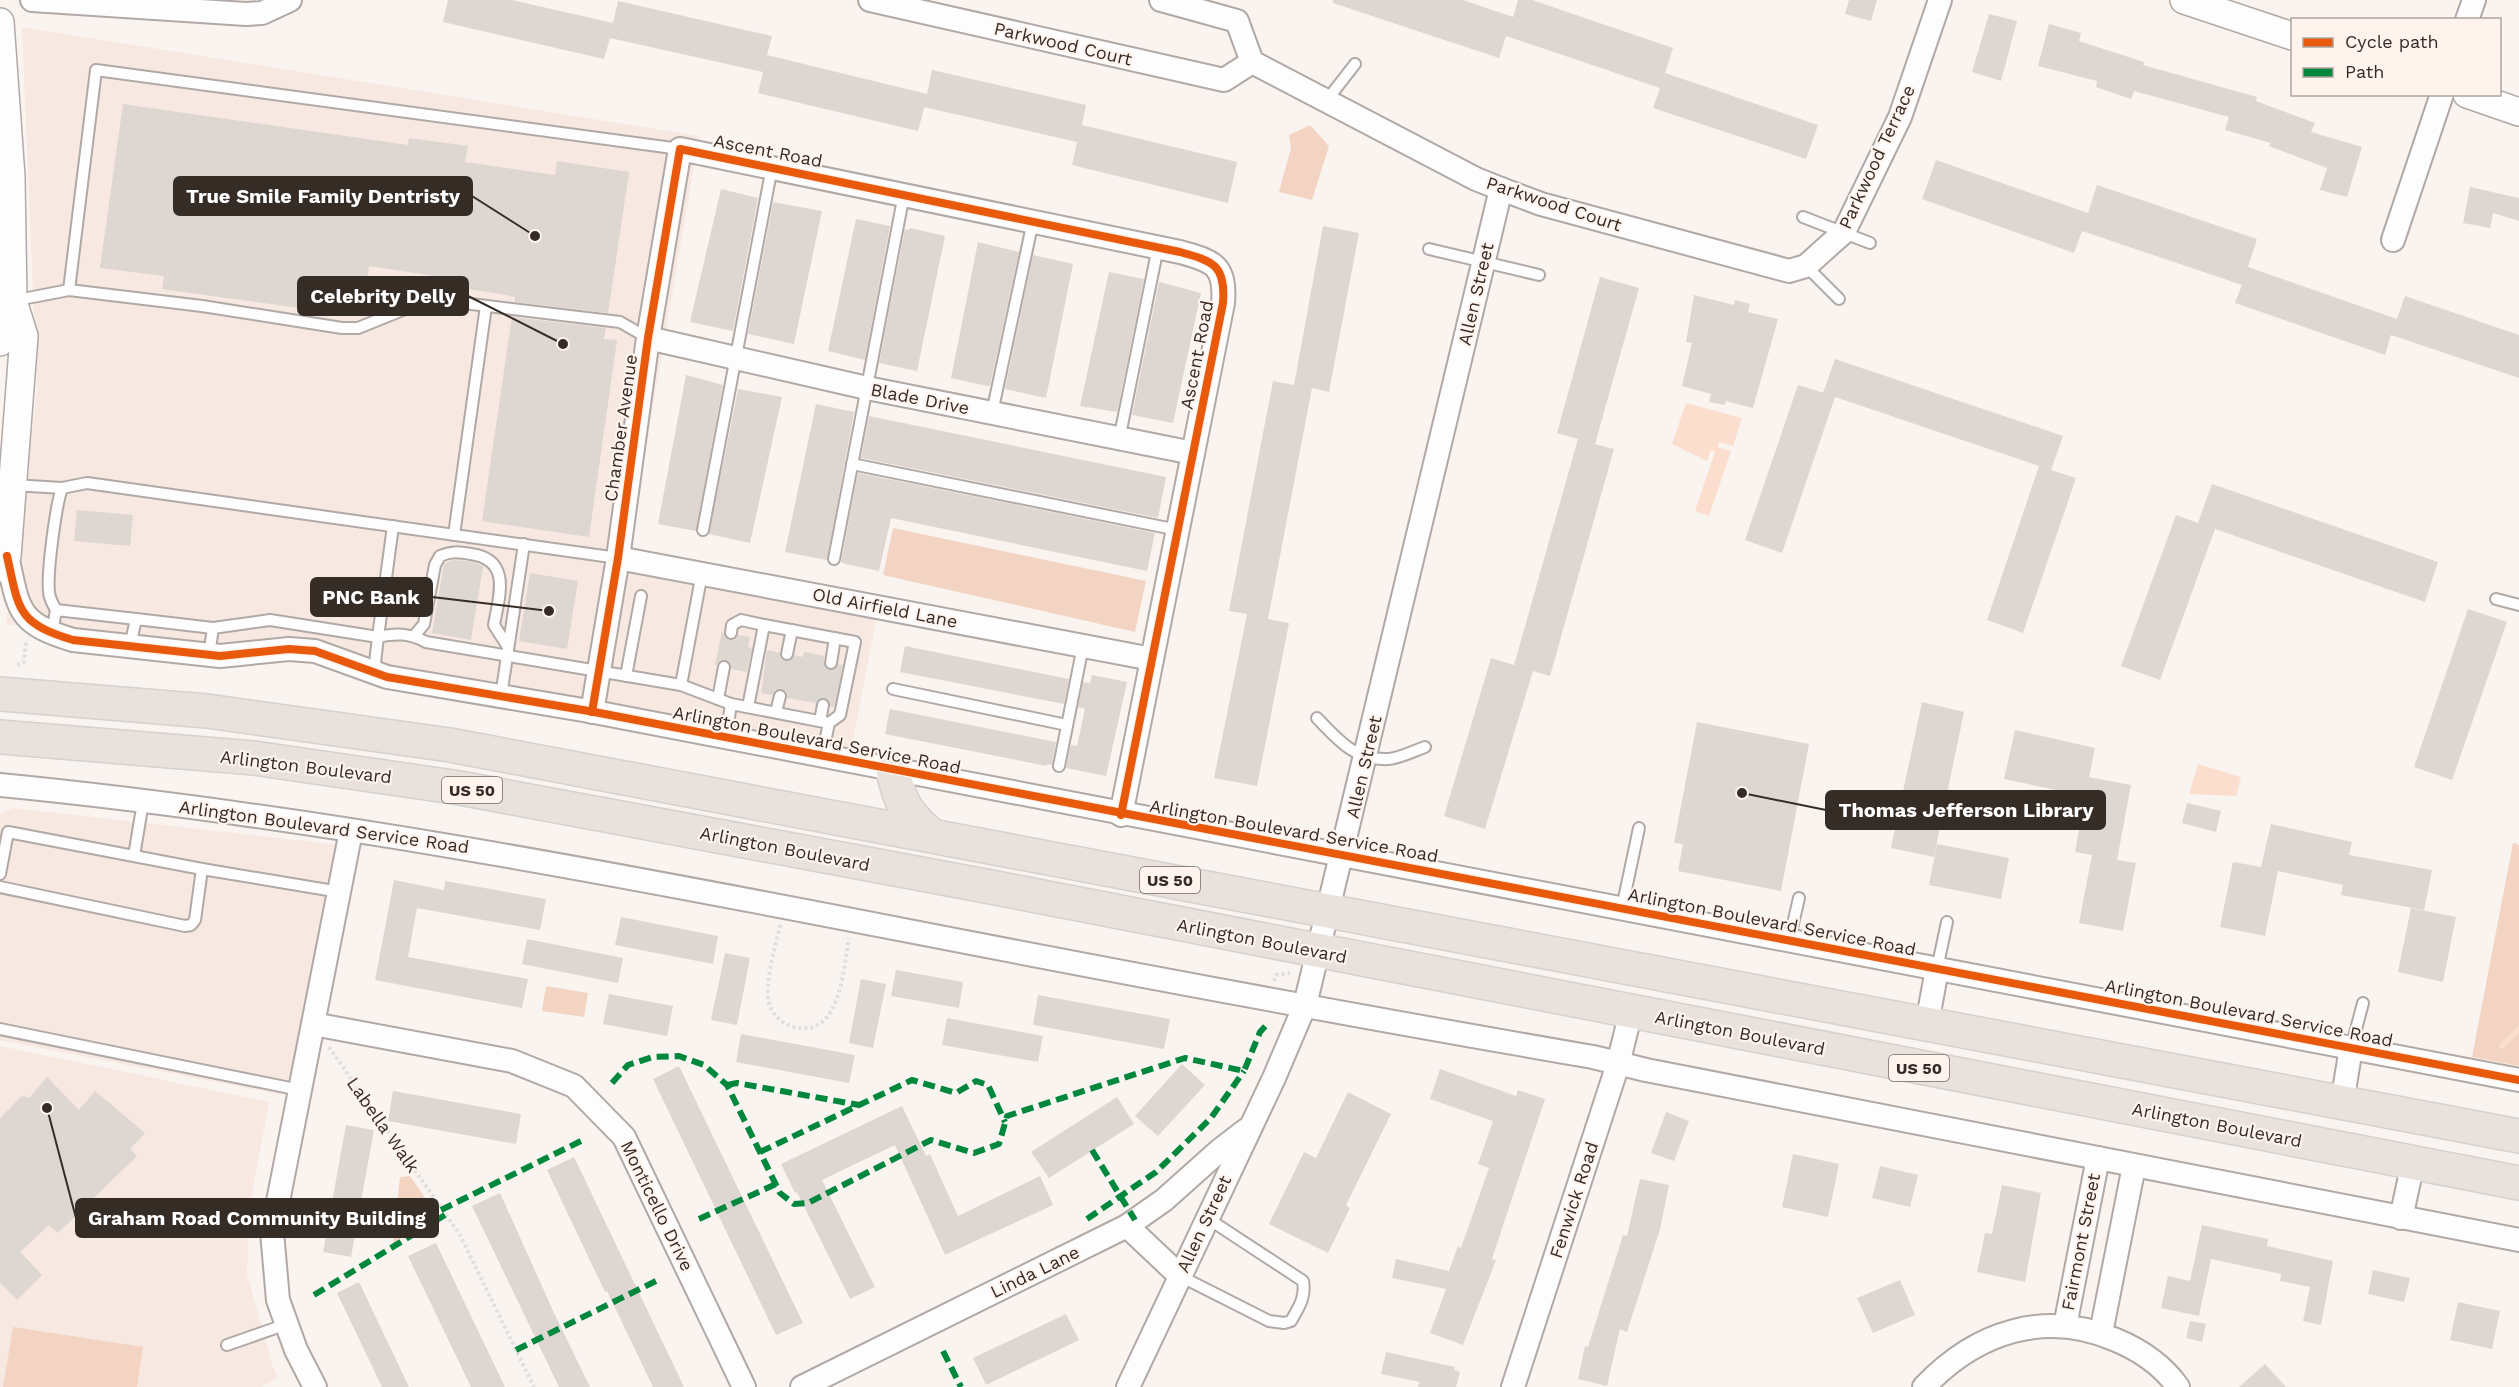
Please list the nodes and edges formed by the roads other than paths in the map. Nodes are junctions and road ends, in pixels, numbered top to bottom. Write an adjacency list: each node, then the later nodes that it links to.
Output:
1 (32, 0): 2 (street)
2 (290, 0)
3 (870, 0): 11 (street, Parkwood Court)
4 (1161, 0): 11 (street)
5 (1940, 0): 23 (street, Parkwood Terrace)
6 (2184, 0): 10 (street)
7 (2474, 0): 8 (street)
8 (2468, 18)
9 (0, 22): 33 (street)
10 (2291, 36)
11 (1252, 62): 15 (street, Parkwood Court)
12 (1356, 64): 15 (lane)
13 (2441, 96): 24 (street)
14 (2473, 96): 16 (street)
15 (1327, 100): 19 (street, Parkwood Court)
16 (2519, 112)
17 (680, 149): 18 (street, Ascent Road); 31 (lane); 35 (street, Chamber Avenue)
18 (772, 167): 20 (street, Ascent Road); 37 (lane)
19 (1501, 189): 28 (street, Allen Street); 29 (street, Parkwood Court)
20 (904, 194): 22 (street, Ascent Road); 38 (lane)
21 (1803, 217): 23 (lane)
22 (1033, 221): 26 (street, Ascent Road); 39 (lane)
23 (1844, 232): 25 (lane); 29 (street, Parkwood Terrace)
24 (2393, 240)
25 (1870, 243)
26 (1158, 247): 40 (lane); 41 (street, Ascent Road)
27 (1429, 249): 28 (lane)
28 (1484, 261): 30 (lane); 96 (street, Allen Street)
29 (1806, 266): 32 (lane)
30 (1539, 275)
31 (69, 290): 33 (lane); 34 (lane)
32 (1839, 299)
33 (7, 301): 36 (street); 43 (street)
34 (486, 306): 35 (lane); 48 (lane)
35 (648, 338): 37 (street, Blade Drive); 50 (street, Chamber Avenue)
36 (0, 342)
37 (736, 359): 38 (street, Blade Drive); 46 (lane)
38 (867, 388): 39 (street, Blade Drive); 42 (lane)
39 (992, 413): 40 (street, Blade Drive)
40 (1119, 440): 41 (street, Blade Drive)
41 (1193, 453): 47 (street, Ascent Road)
42 (852, 464): 47 (lane); 51 (lane)
43 (13, 485): 44 (lane); 52 (street)
44 (62, 488): 45 (lane); 57 (lane)
45 (393, 526): 48 (lane); 65 (lane)
46 (703, 530)
47 (1178, 530): 72 (street, Ascent Road)
48 (454, 535): 49 (lane)
49 (524, 544): 50 (lane); 69 (lane)
50 (618, 558): 53 (street, Old Airfield Lane); 75 (street, Chamber Avenue)
51 (834, 558)
52 (3, 562): 63 (street, Arlington Boulevard Service Road)
53 (702, 573): 68 (street, Old Airfield Lane); 78 (lane)
54 (641, 596): 77 (lane)
55 (2496, 599): 56 (lane)
56 (2519, 605)
57 (56, 610): 58 (lane); 63 (lane)
58 (136, 619): 60 (lane); 67 (lane)
59 (764, 625): 61 (lane); 62 (lane); 86 (lane)
60 (213, 628): 65 (lane); 71 (lane)
61 (792, 630): 66 (lane); 70 (lane)
62 (731, 633)
63 (52, 634): 67 (street, Arlington Boulevard Service Road)
64 (414, 636): 65 (lane); 69 (lane); 69 (lane)
65 (378, 637): 76 (lane)
66 (835, 638): 73 (lane); 90 (lane)
67 (130, 646): 71 (street, Arlington Boulevard Service Road)
68 (1083, 646): 72 (street, Old Airfield Lane); 91 (lane)
69 (507, 651): 75 (lane); 81 (lane)
70 (788, 654)
71 (209, 655): 76 (street, Arlington Boulevard Service Road)
72 (1152, 659): 101 (street, Ascent Road)
73 (831, 663)
74 (724, 667): 83 (lane)
75 (599, 671): 77 (lane); 87 (street, Chamber Avenue)
76 (375, 672): 81 (street, Arlington Boulevard Service Road)
77 (627, 676): 78 (lane)
78 (681, 685): 83 (lane)
79 (893, 689): 91 (lane)
80 (0, 694): 102 (highway, US 50)
81 (501, 696): 87 (street, Arlington Boulevard Service Road)
82 (780, 696): 88 (lane)
83 (718, 699): 84 (lane)
84 (731, 704): 86 (lane); 93 (lane)
85 (823, 705): 90 (lane)
86 (748, 707): 88 (lane)
87 (592, 712): 93 (street, Arlington Boulevard Service Road)
88 (776, 712): 90 (lane)
89 (1317, 718): 96 (lane)
90 (824, 722): 95 (lane)
91 (1067, 725): 97 (lane)
92 (0, 737): 117 (highway, Arlington Boulevard / US 50)
93 (726, 738): 95 (street, Arlington Boulevard Service Road)
94 (1425, 747): 96 (lane)
95 (822, 756): 98 (street, Arlington Boulevard Service Road)
96 (1366, 756): 106 (street, Allen Street)
97 (1059, 766)
98 (893, 770): 101 (street, Arlington Boulevard Service Road); 102 (highway); 105 (highway)
99 (0, 785): 100 (street, Arlington Boulevard Service Road)
100 (143, 802): 104 (street, Arlington Boulevard Service Road); 107 (lane)
101 (1121, 815): 106 (street, Arlington Boulevard Service Road)
102 (843, 817): 105 (highway, US 50)
103 (1639, 828): 113 (lane)
104 (351, 831): 111 (street); 120 (street, Arlington Boulevard Service Road)
105 (930, 834): 114 (highway, US 50)
106 (1343, 854): 113 (street, Arlington Boulevard Service Road); 114 (street, Allen Street)
107 (134, 856): 108 (lane); 109 (lane)
108 (202, 869): 110 (lane); 111 (lane)
109 (0, 874)
110 (0, 887)
111 (340, 892): 122 (street)
112 (1799, 898): 116 (lane)
113 (1622, 908): 116 (street, Arlington Boulevard Service Road)
114 (1329, 910): 117 (street, Allen Street); 123 (highway, US 50)
115 (1947, 922): 118 (lane)
116 (1789, 941): 118 (street, Arlington Boulevard Service Road)
117 (1319, 952): 120 (street, Allen Street); 121 (highway, Arlington Boulevard / US 50)
118 (1937, 969): 123 (street); 125 (street, Arlington Boulevard Service Road)
119 (2363, 1003): 125 (lane)
120 (1305, 1005): 126 (street, Arlington Boulevard Service Road); 130 (street, Allen Street)
121 (1631, 1012): 126 (street, Fenwick Road); 133 (highway, Arlington Boulevard / US 50)
122 (313, 1024): 128 (street); 146 (street, Monticello Drive)
123 (1927, 1024): 129 (highway, US 50)
124 (0, 1029): 128 (lane)
125 (2352, 1048): 127 (street, Arlington Boulevard Service Road); 129 (street)
126 (1618, 1064): 132 (street, Arlington Boulevard Service Road); 149 (street, Fenwick Road)
127 (2519, 1080)
128 (300, 1090): 141 (street)
129 (2342, 1103): 131 (highway, US 50)
130 (1250, 1127): 136 (street, Allen Street); 138 (street, Linda Lane)
131 (2519, 1136)
132 (2098, 1158): 134 (street, Arlington Boulevard Service Road); 142 (street, Fairmont Street)
133 (2413, 1163): 135 (highway, Arlington Boulevard / US 50); 137 (street)
134 (2134, 1166): 137 (street, Arlington Boulevard Service Road); 143 (street, Fairmont Street)
135 (2519, 1183)
136 (1207, 1218): 140 (street, Allen Street); 140 (lane)
137 (2401, 1218): 139 (street, Arlington Boulevard Service Road)
138 (1127, 1226): 140 (street); 147 (street, Linda Lane)
139 (2519, 1240)
140 (1180, 1276): 148 (street, Allen Street)
141 (287, 1324): 144 (lane); 145 (street)
142 (2065, 1326): 143 (street, Fairmont Street); 150 (street)
143 (2101, 1333): 151 (street, Fairmont Street)
144 (227, 1346)
145 (315, 1387)
146 (744, 1387)
147 (802, 1387)
148 (1128, 1387)
149 (1513, 1387)
150 (1924, 1387)
151 (2178, 1387)

